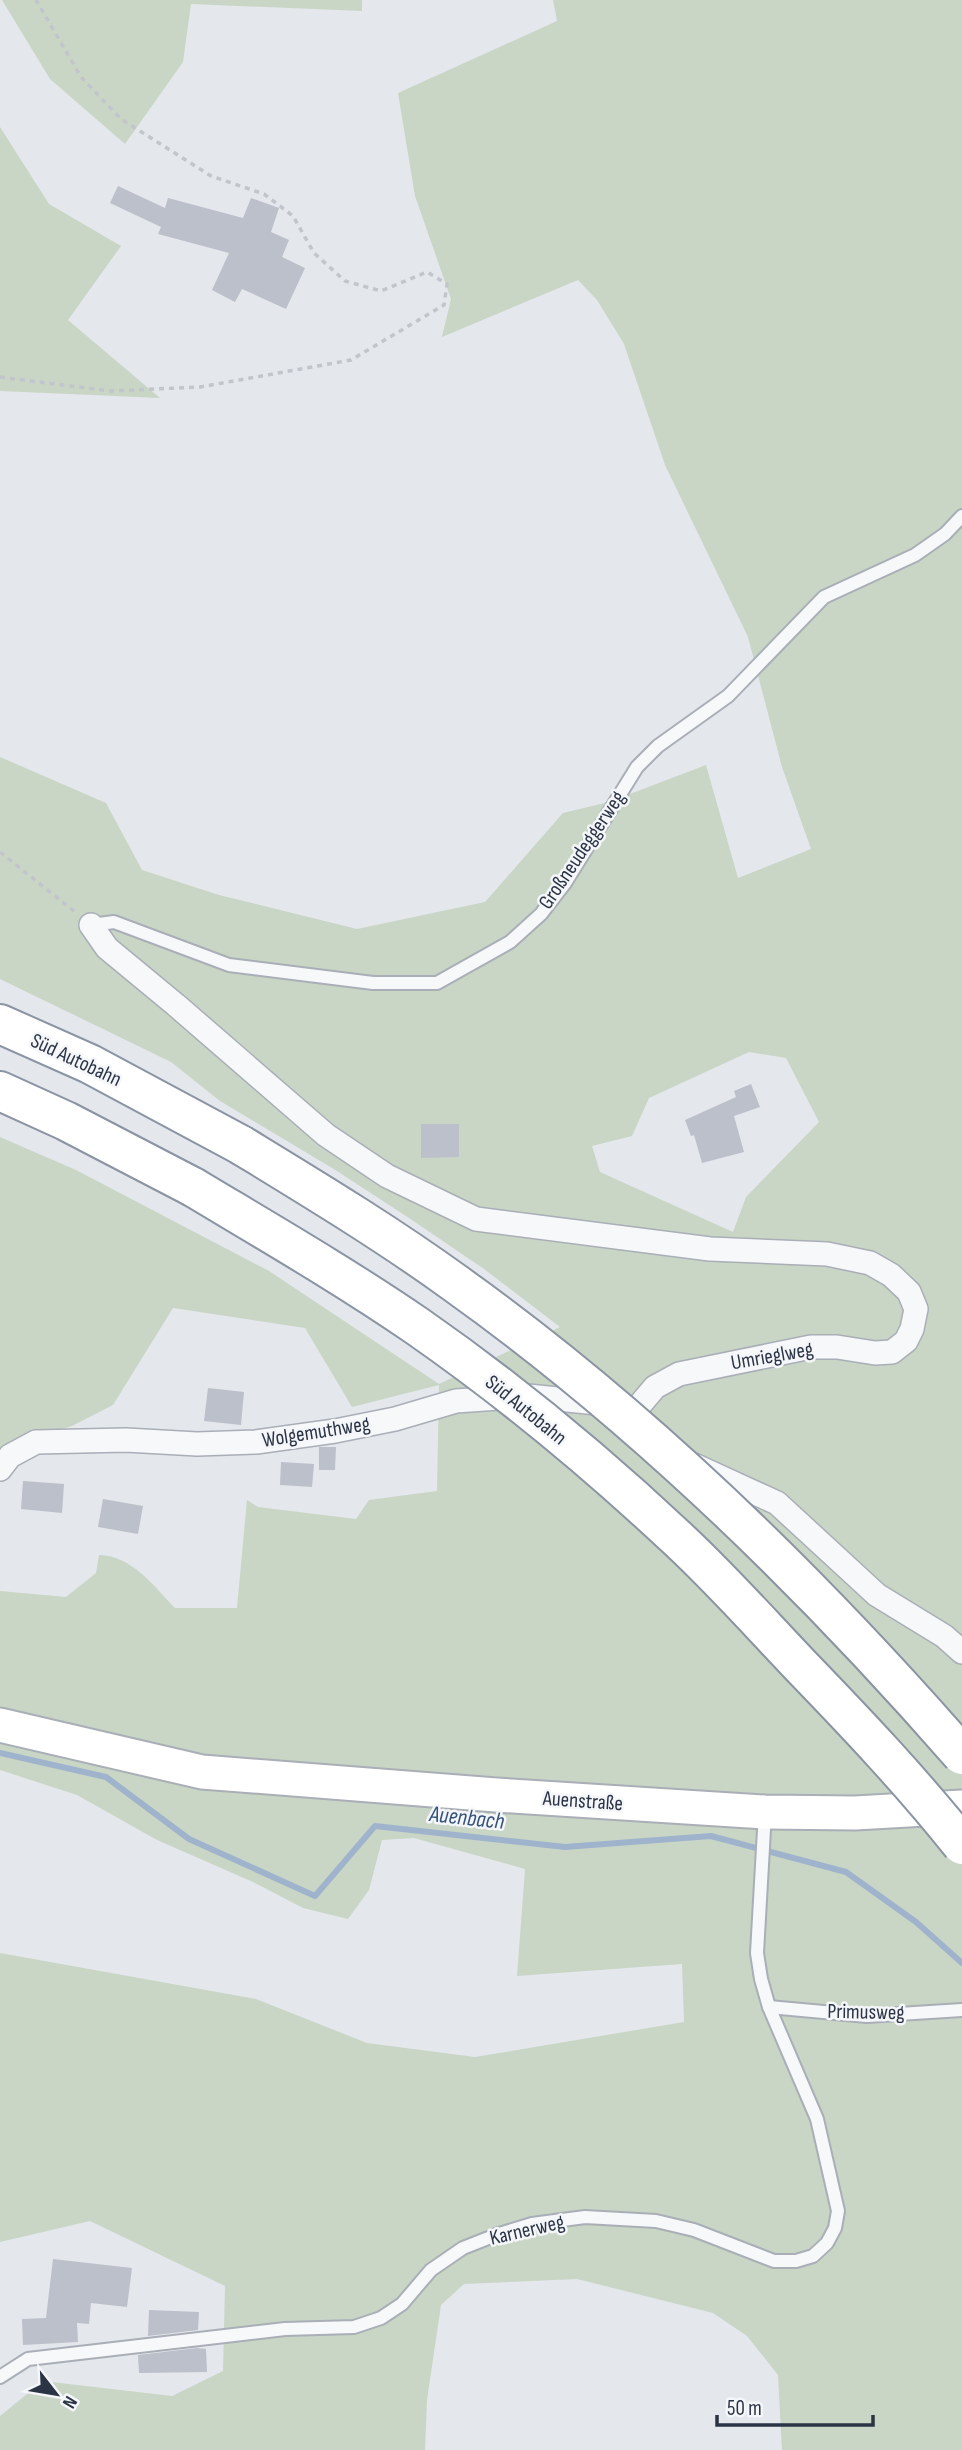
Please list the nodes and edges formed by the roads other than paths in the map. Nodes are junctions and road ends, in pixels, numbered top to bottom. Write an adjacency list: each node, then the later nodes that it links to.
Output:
1 (962, 516): 2 (lane, Großneudeggerweg)
2 (91, 925): 5 (street, Umrieglweg)
3 (0, 1024): 9 (highway, Süd Autobahn, bridge)
4 (0, 1091): 12 (highway, Süd Autobahn, bridge)
5 (638, 1407): 6 (street, Wolgemuthweg); 7 (street)
6 (0, 1469)
7 (962, 1652)
8 (0, 1725): 11 (street, Auenstraße)
9 (962, 1755)
10 (962, 1807): 11 (street, Auenstraße)
11 (765, 1812): 13 (lane, Karnerweg)
12 (962, 1845)
13 (769, 2007): 14 (lane, Primusweg); 15 (lane, Karnerweg)
14 (962, 2010)
15 (0, 2377)

